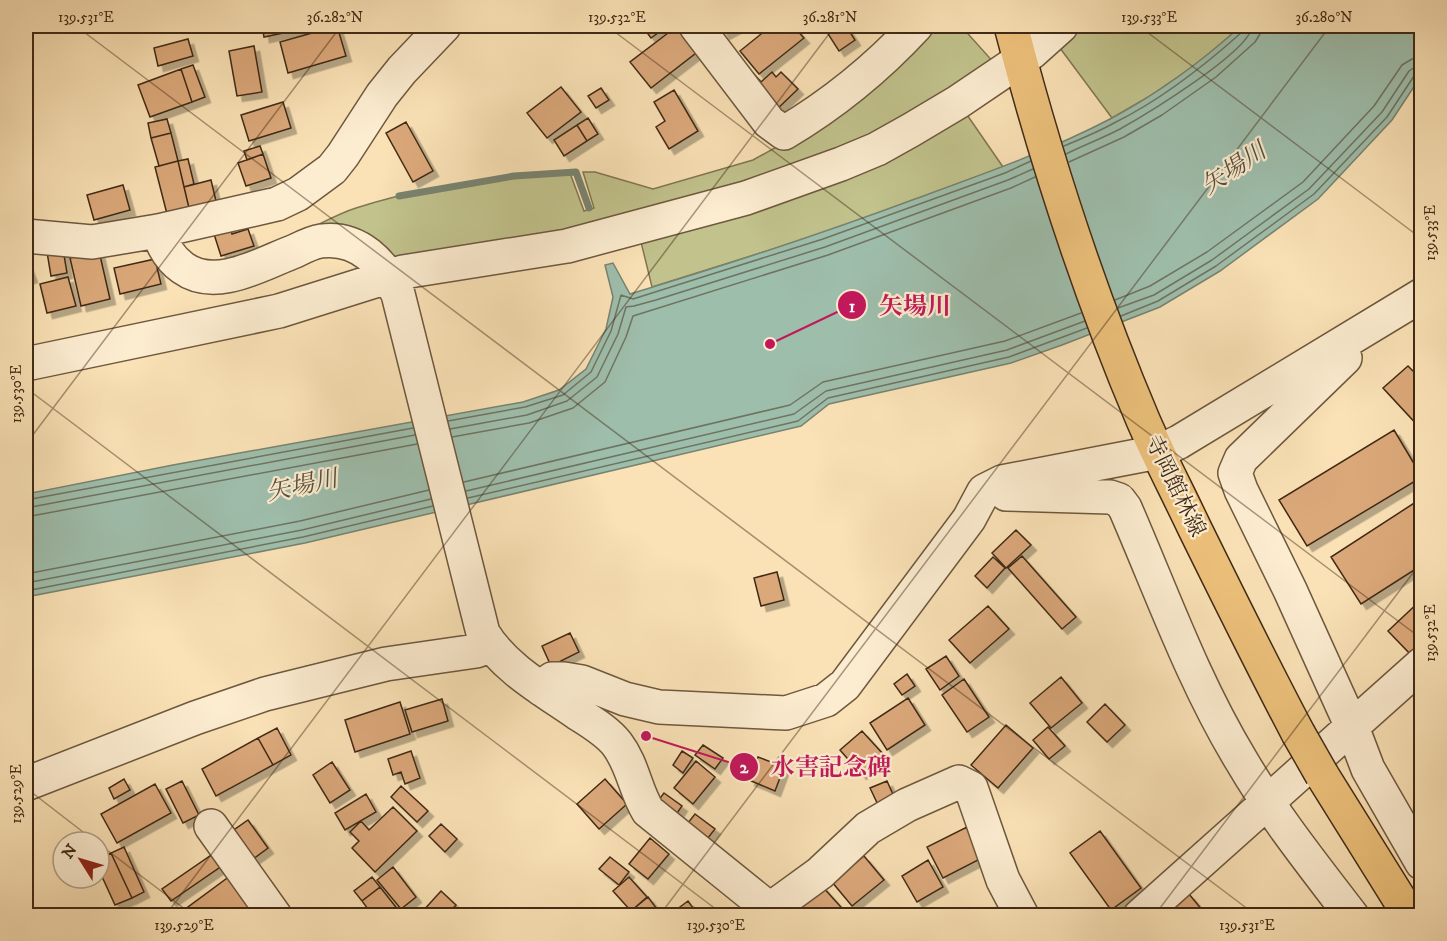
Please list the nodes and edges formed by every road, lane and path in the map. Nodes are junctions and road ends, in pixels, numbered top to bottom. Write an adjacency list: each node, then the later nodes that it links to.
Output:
1 (444, 26): 7 (street)
2 (696, 26): 3 (street)
3 (916, 26)
4 (1061, 26): 6 (street)
5 (1011, 27): 6 (main road, 寺岡館林線)
6 (1020, 59): 9 (street); 13 (main road, 寺岡館林線)
7 (158, 231): 8 (street); 9 (street)
8 (26, 236)
9 (394, 285): 12 (street); 15 (street)
10 (1422, 295): 11 (street)
11 (1357, 336): 13 (street); 18 (street)
12 (26, 364)
13 (1158, 452): 14 (street); 28 (main road, 寺岡館林線, bridge)
14 (984, 492): 17 (street); 20 (street)
15 (486, 639): 17 (street); 19 (street)
16 (1422, 664): 18 (street)
17 (541, 688): 23 (street)
18 (1352, 727): 20 (street); 22 (street)
19 (26, 784)
20 (1267, 803): 26 (street); 27 (street)
21 (211, 826): 24 (street)
22 (1422, 863)
23 (770, 914): 25 (street)
24 (275, 915)
25 (1022, 915)
26 (1140, 915)
27 (1352, 915)
28 (1410, 915)

